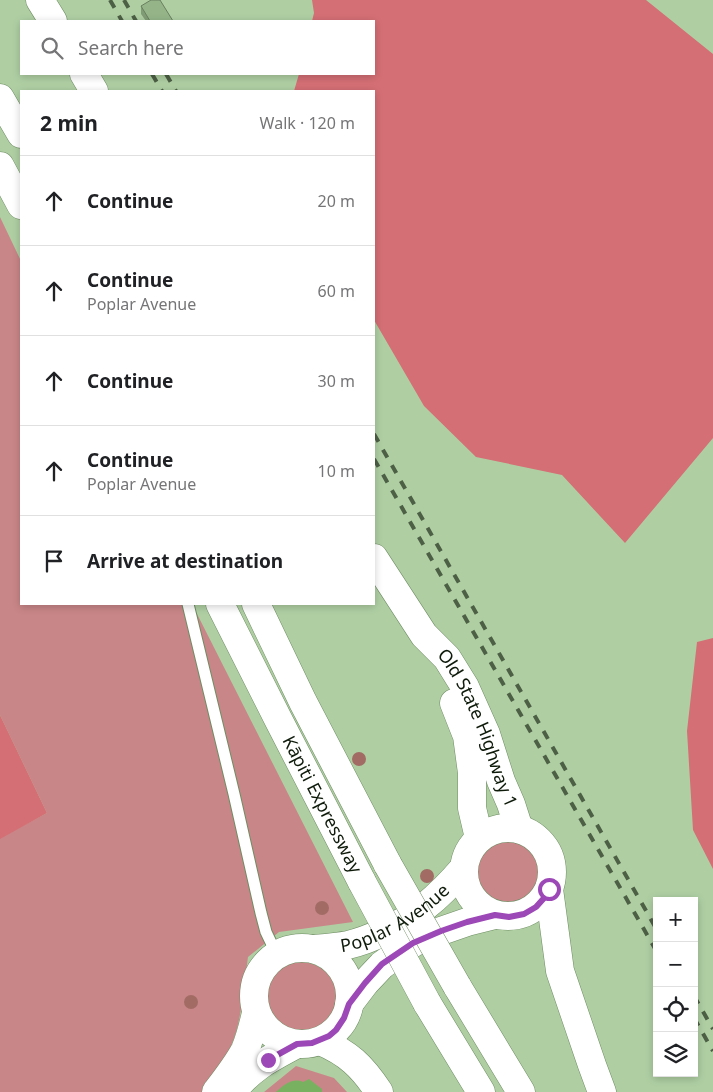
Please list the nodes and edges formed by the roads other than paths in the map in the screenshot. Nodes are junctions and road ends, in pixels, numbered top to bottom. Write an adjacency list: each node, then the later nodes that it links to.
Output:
1 (40, 0): 2 (main road)
2 (52, 20)
3 (85, 75): 4 (main road)
4 (93, 90)
5 (0, 98): 6 (main road)
6 (20, 132)
7 (0, 166): 8 (main road)
8 (20, 203)
9 (375, 560): 13 (main road, Old State Highway 1)
10 (188, 605): 20 (lane)
11 (220, 605): 27 (main road, Kāpiti Expressway, bridge)
12 (256, 605): 28 (main road, Kāpiti Expressway, bridge)
13 (424, 636): 14 (main road, Old State Highway 1); 15 (main road, Old State Highway 1)
14 (519, 829): 15 (main road); 17 (main road)
15 (479, 838): 16 (main road)
16 (463, 869): 18 (main road); 19 (main road, Poplar Avenue)
17 (549, 889): 18 (main road); 29 (main road)
18 (495, 915): 21 (main road, Poplar Avenue)
19 (314, 950): 20 (main road); 21 (main road)
20 (277, 955): 22 (main road)
21 (349, 1004): 23 (main road)
22 (256, 1013): 23 (main road); 24 (main road)
23 (308, 1042): 25 (main road); 26 (main road)
24 (216, 1092)
25 (232, 1092)
26 (379, 1092)
27 (481, 1092)
28 (521, 1092)
29 (602, 1092)

